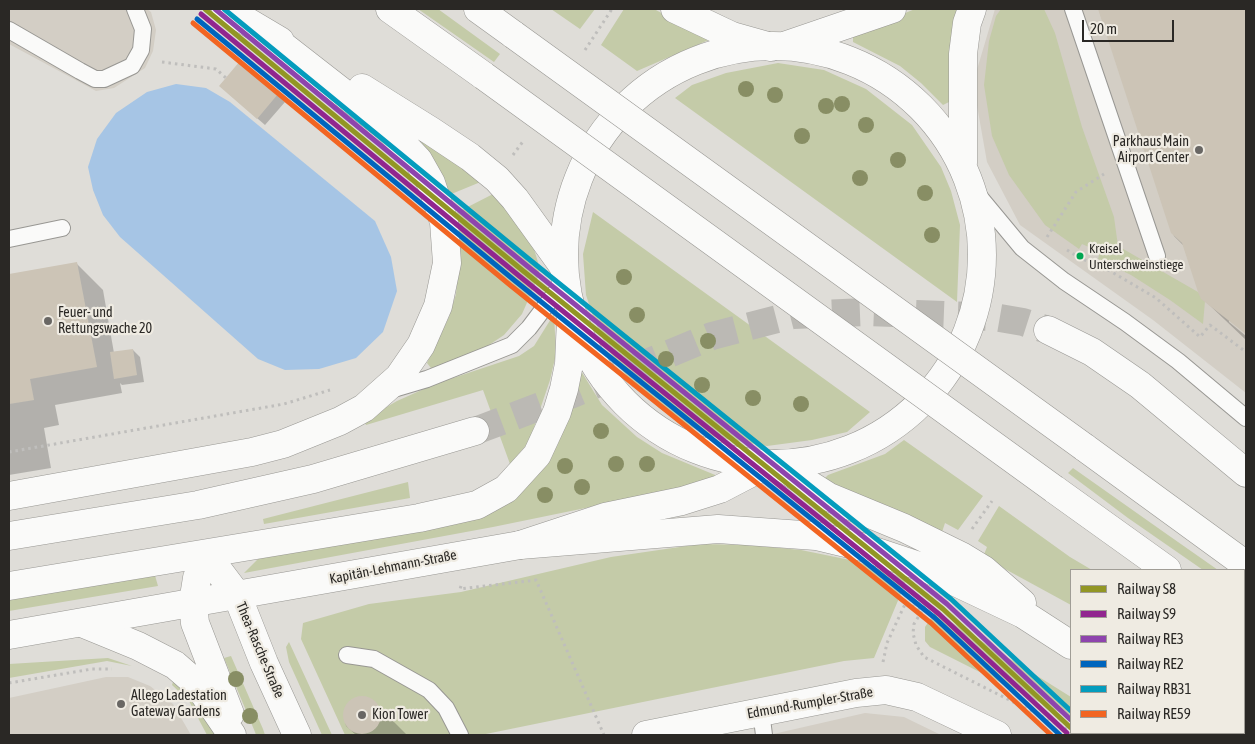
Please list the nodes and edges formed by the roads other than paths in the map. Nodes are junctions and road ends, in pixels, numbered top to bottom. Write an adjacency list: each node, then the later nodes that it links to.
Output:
1 (135, 9): 9 (lane)
2 (226, 9): 10 (main road)
3 (390, 9): 29 (main road, bridge)
4 (478, 9): 28 (main road, bridge)
5 (674, 9): 11 (main road)
6 (892, 9): 11 (main road)
7 (972, 9): 12 (main road)
8 (1073, 9): 15 (lane)
9 (9, 30)
10 (264, 32): 16 (main road); 19 (main road)
11 (776, 47): 12 (main road); 16 (main road)
12 (968, 176): 20 (lane); 22 (main road)
13 (62, 228): 14 (lane)
14 (9, 239)
15 (1157, 256)
16 (565, 273): 17 (main road); 19 (lane)
17 (571, 308): 22 (main road); 27 (main road)
18 (1048, 330): 23 (main road)
19 (385, 392): 24 (main road)
20 (1246, 418)
21 (475, 431): 25 (main road)
22 (773, 464): 26 (main road, Kapitän-Lehmann-Straße); 35 (main road)
23 (1246, 473)
24 (9, 496)
25 (9, 536)
26 (520, 545): 31 (main road, Kapitän-Lehmann-Straße); 35 (main road)
27 (206, 554): 30 (main road); 31 (main road, Thea-Rasche-Straße); 32 (main road)
28 (1246, 565)
29 (1166, 569)
30 (9, 586)
31 (237, 595): 32 (main road, Kapitän-Lehmann-Straße); 41 (main road, Thea-Rasche-Straße)
32 (193, 603): 33 (main road, Kapitän-Lehmann-Straße); 40 (main road)
33 (82, 623): 34 (main road, Kapitän-Lehmann-Straße); 39 (main road)
34 (9, 635)
35 (1066, 641)
36 (348, 655): 42 (lane)
37 (763, 723): 38 (main road, Edmund-Rumpler-Straße); 44 (main road, Edmund-Rumpler-Straße)
38 (719, 727): 43 (main road, Edmund-Rumpler-Straße)
39 (232, 735)
40 (238, 735)
41 (296, 735)
42 (460, 735)
43 (646, 735)
44 (997, 735)

